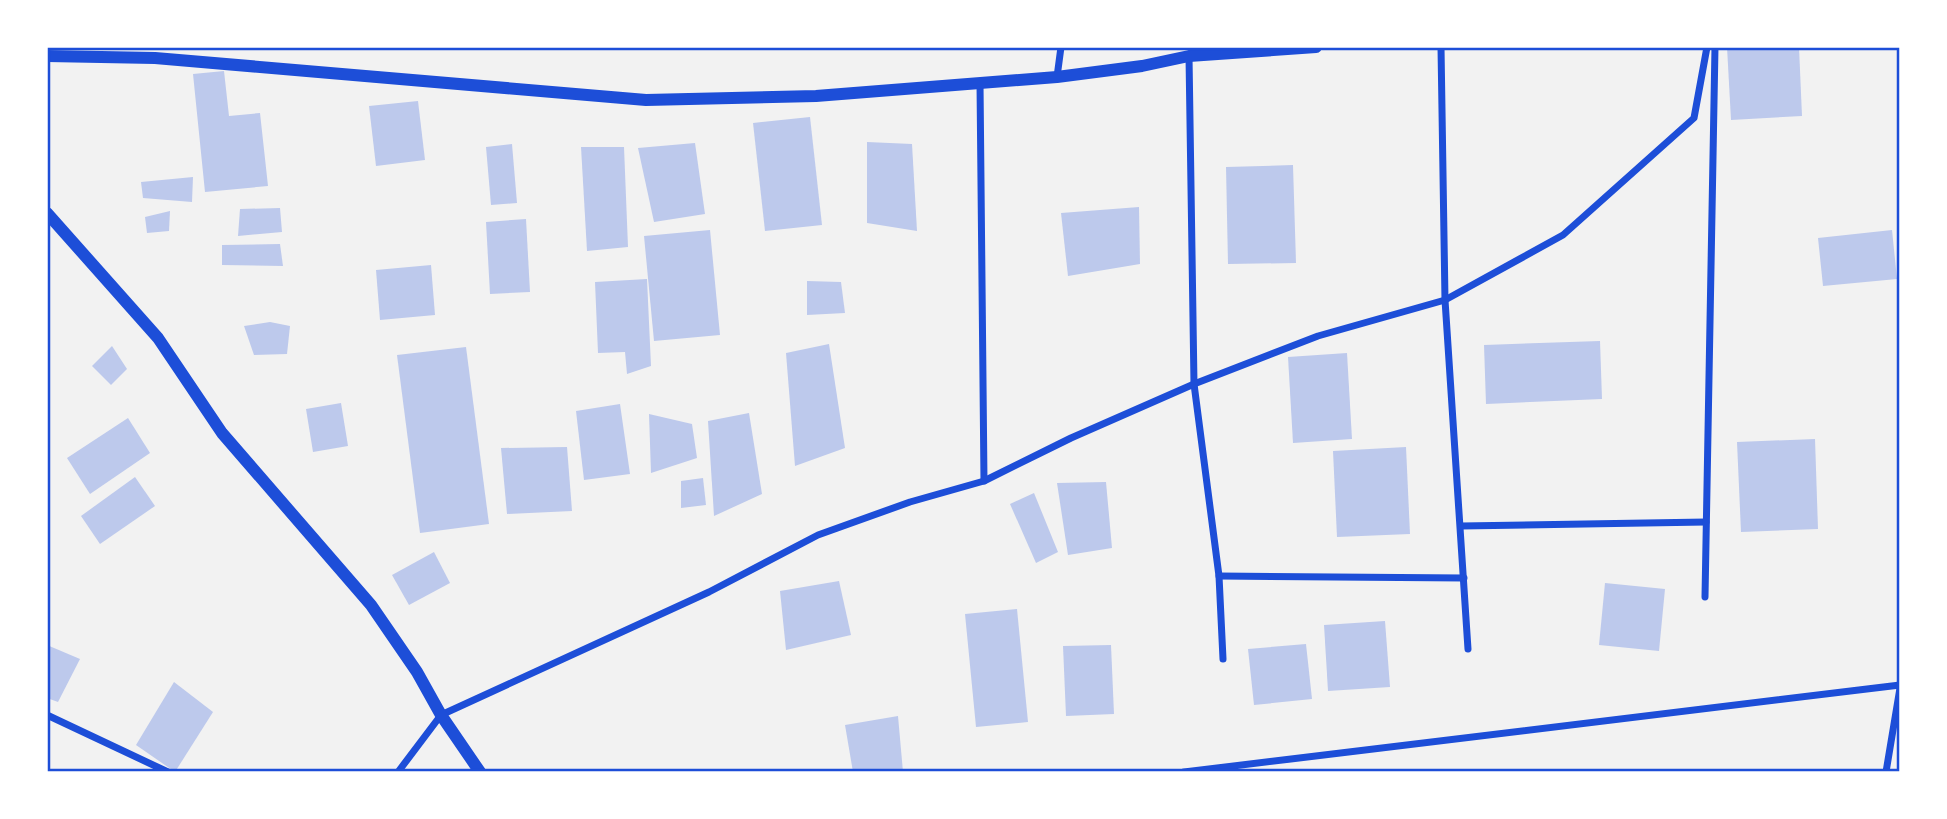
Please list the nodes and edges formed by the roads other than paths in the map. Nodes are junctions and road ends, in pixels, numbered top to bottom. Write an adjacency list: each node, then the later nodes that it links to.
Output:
1 (1060, 47): 9 (street)
2 (1317, 47): 6 (street)
3 (1441, 47): 12 (street)
4 (1707, 47): 12 (street)
5 (1715, 47): 15 (street)
6 (1310, 48): 8 (street)
7 (47, 56): 10 (street)
8 (1189, 56): 9 (street); 13 (street)
9 (1057, 77): 10 (street)
10 (980, 83): 14 (street)
11 (47, 213): 24 (street)
12 (1446, 300): 13 (street); 16 (street)
13 (1194, 384): 14 (street); 17 (street)
14 (984, 481): 24 (street)
15 (1706, 522): 16 (street); 19 (street)
16 (1461, 526): 18 (street)
17 (1219, 576): 18 (street); 21 (street)
18 (1464, 578): 20 (street)
19 (1705, 597)
20 (1468, 649)
21 (1223, 659)
22 (1900, 687): 28 (street); 29 (street)
23 (47, 715): 25 (street)
24 (441, 715): 26 (street); 27 (street)
25 (168, 772)
26 (398, 772)
27 (480, 772)
28 (1184, 772)
29 (1886, 772)

